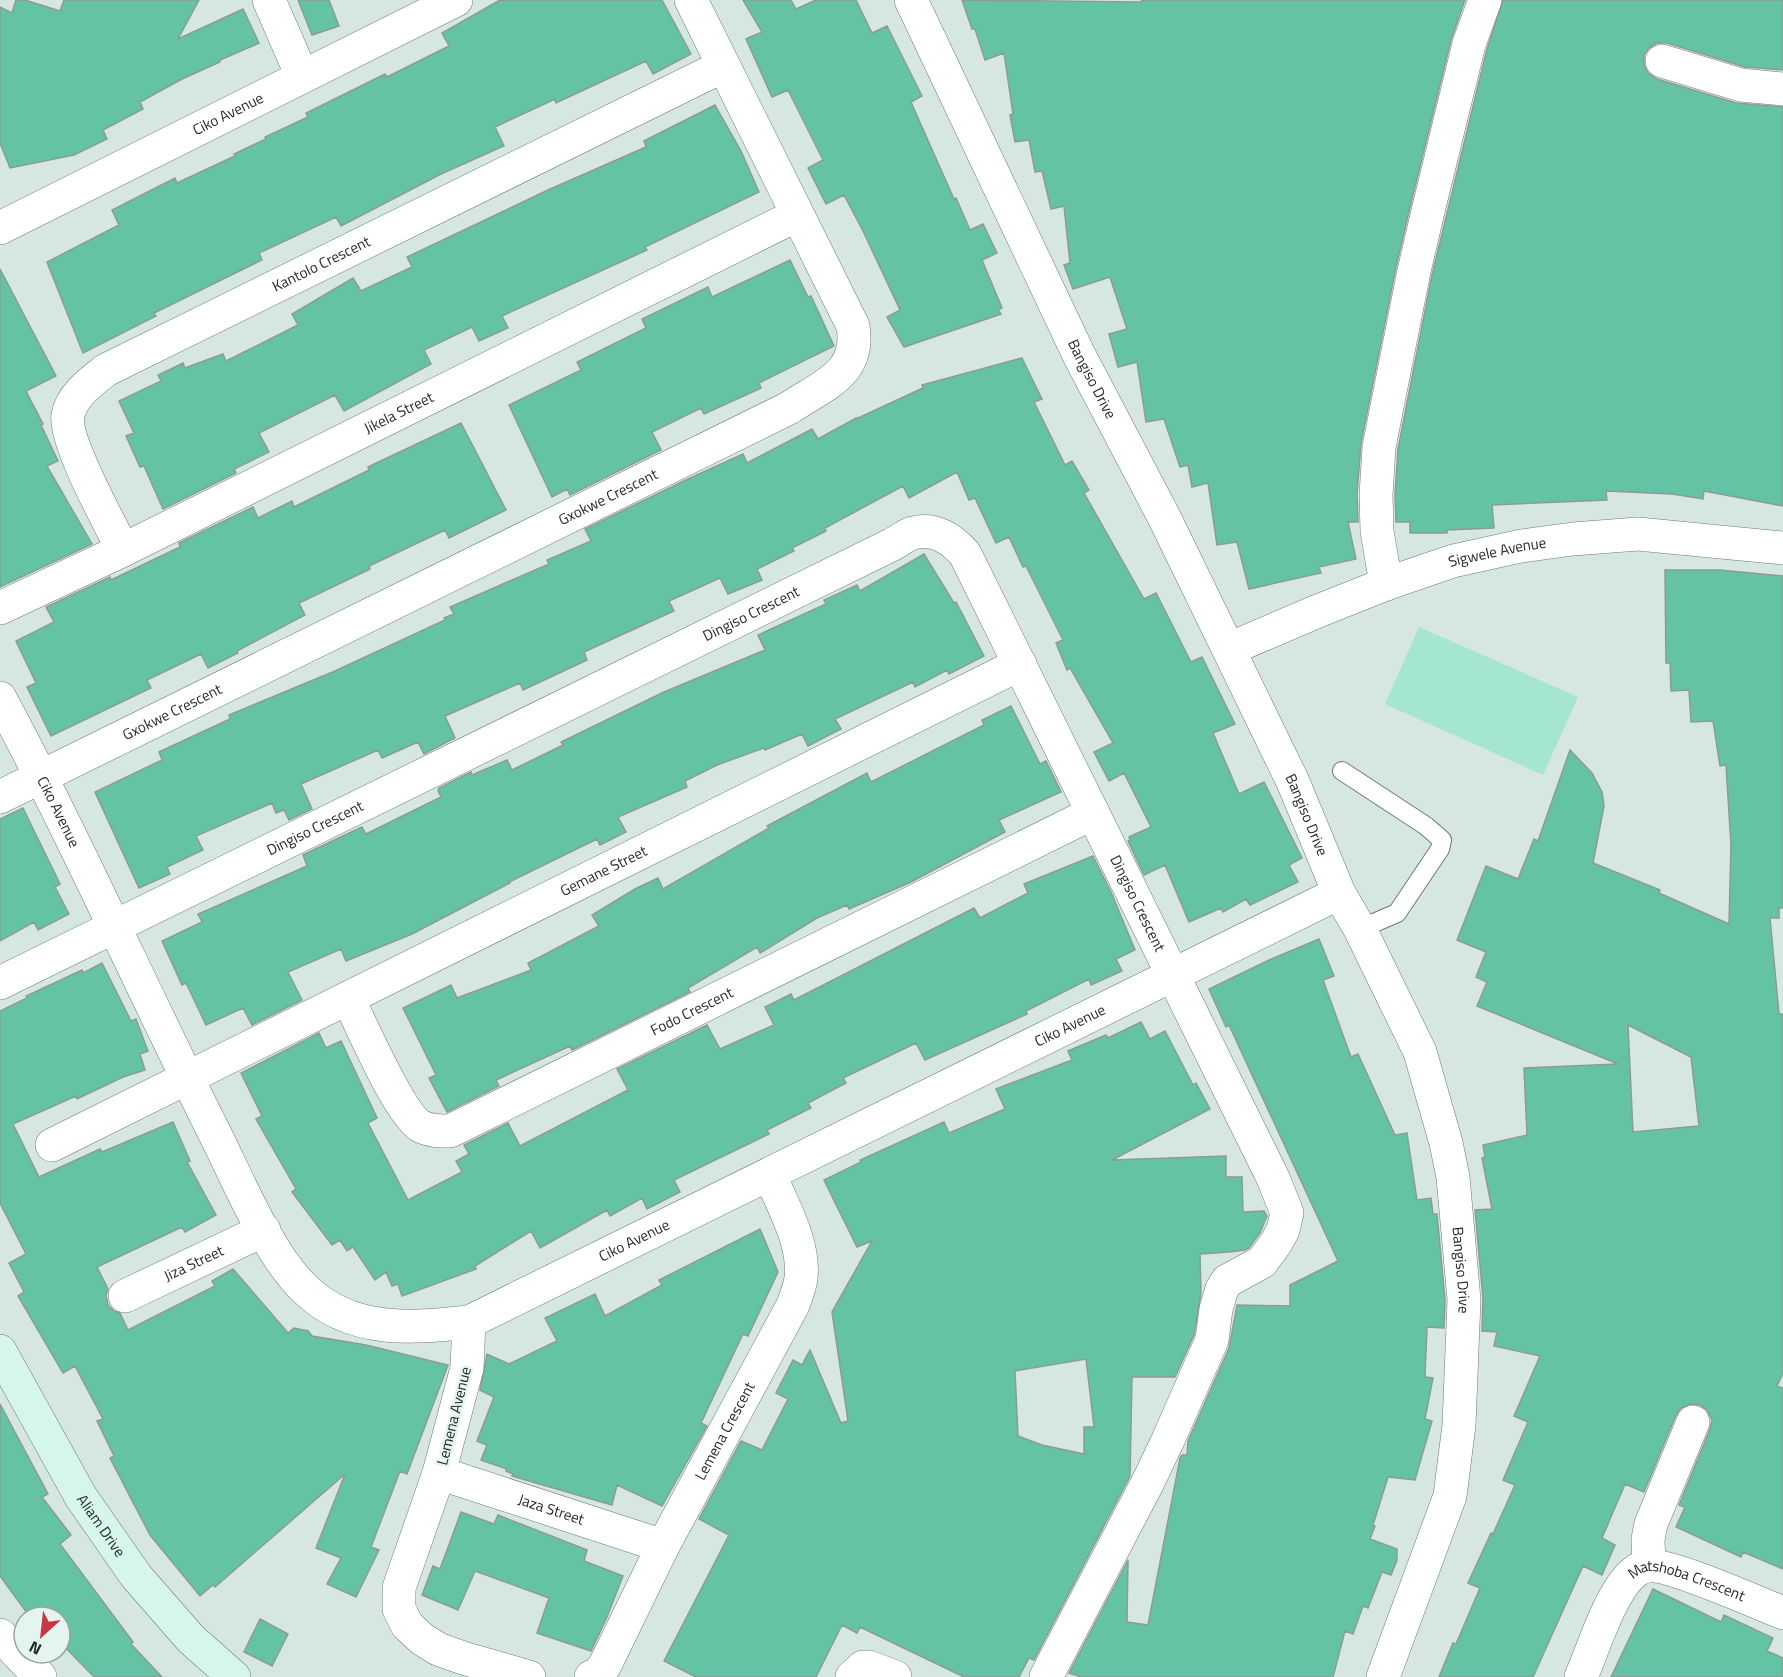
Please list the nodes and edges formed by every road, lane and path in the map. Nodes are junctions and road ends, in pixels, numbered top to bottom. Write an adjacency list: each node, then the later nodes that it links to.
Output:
1 (269, 0): 8 (street)
2 (456, 0): 8 (street, Ciko Avenue)
3 (691, 0): 7 (street, Gxokwe Crescent)
4 (911, 0): 16 (street, Bangiso Drive)
5 (1485, 0): 14 (street)
6 (1662, 61): 9 (street)
7 (723, 66): 10 (street, Gxokwe Crescent); 13 (street, Kantolo Crescent)
8 (302, 76): 11 (street, Ciko Avenue)
9 (1783, 89)
10 (797, 215): 13 (street, Jikela Street); 20 (street, Gxokwe Crescent)
11 (0, 228)
12 (1783, 548): 14 (street, Sigwele Avenue)
13 (123, 550): 15 (street, Jikela Street)
14 (1386, 584): 16 (street, Sigwele Avenue)
15 (0, 608)
16 (1229, 650): 23 (street, Bangiso Drive)
17 (1020, 664): 22 (street, Dingiso Crescent); 24 (street, Dingiso Crescent); 28 (street, Gemane Street)
18 (0, 698): 20 (street, Ciko Avenue)
19 (1342, 771): 25 (lane)
20 (42, 776): 21 (street, Gxokwe Crescent); 24 (street, Ciko Avenue)
21 (0, 797)
22 (1093, 813): 26 (street, Dingiso Crescent); 28 (street, Fodo Crescent)
23 (1339, 892): 25 (street, Bangiso Drive); 26 (street, Ciko Avenue)
24 (115, 926): 27 (street); 29 (street, Ciko Avenue)
25 (1360, 929): 49 (street, Bangiso Drive)
26 (1173, 973): 31 (street, Ciko Avenue); 48 (street)
27 (0, 983)
28 (348, 998): 29 (street, Gemane Street)
29 (187, 1078): 30 (street); 32 (street, Ciko Avenue)
30 (52, 1144)
31 (770, 1174): 34 (street, Ciko Avenue); 38 (street, Lemena Crescent)
32 (264, 1230): 33 (street, Jiza Street); 34 (street, Ciko Avenue)
33 (125, 1296)
34 (469, 1322): 37 (street, Lemena Avenue)
35 (0, 1351): 43 (street, Aliam Drive)
36 (1692, 1422): 39 (street)
37 (439, 1473): 38 (street, Jaza Street); 44 (street)
38 (663, 1546): 45 (street, Lemena Crescent)
39 (1649, 1566): 40 (street, Matshoba Crescent); 50 (street, Matshoba Crescent)
40 (1783, 1613)
41 (0, 1635): 42 (street)
42 (40, 1677)
43 (234, 1677)
44 (529, 1677)
45 (591, 1677)
46 (852, 1677): 47 (street)
47 (895, 1677)
48 (1046, 1677)
49 (1383, 1677)
50 (1581, 1677)

